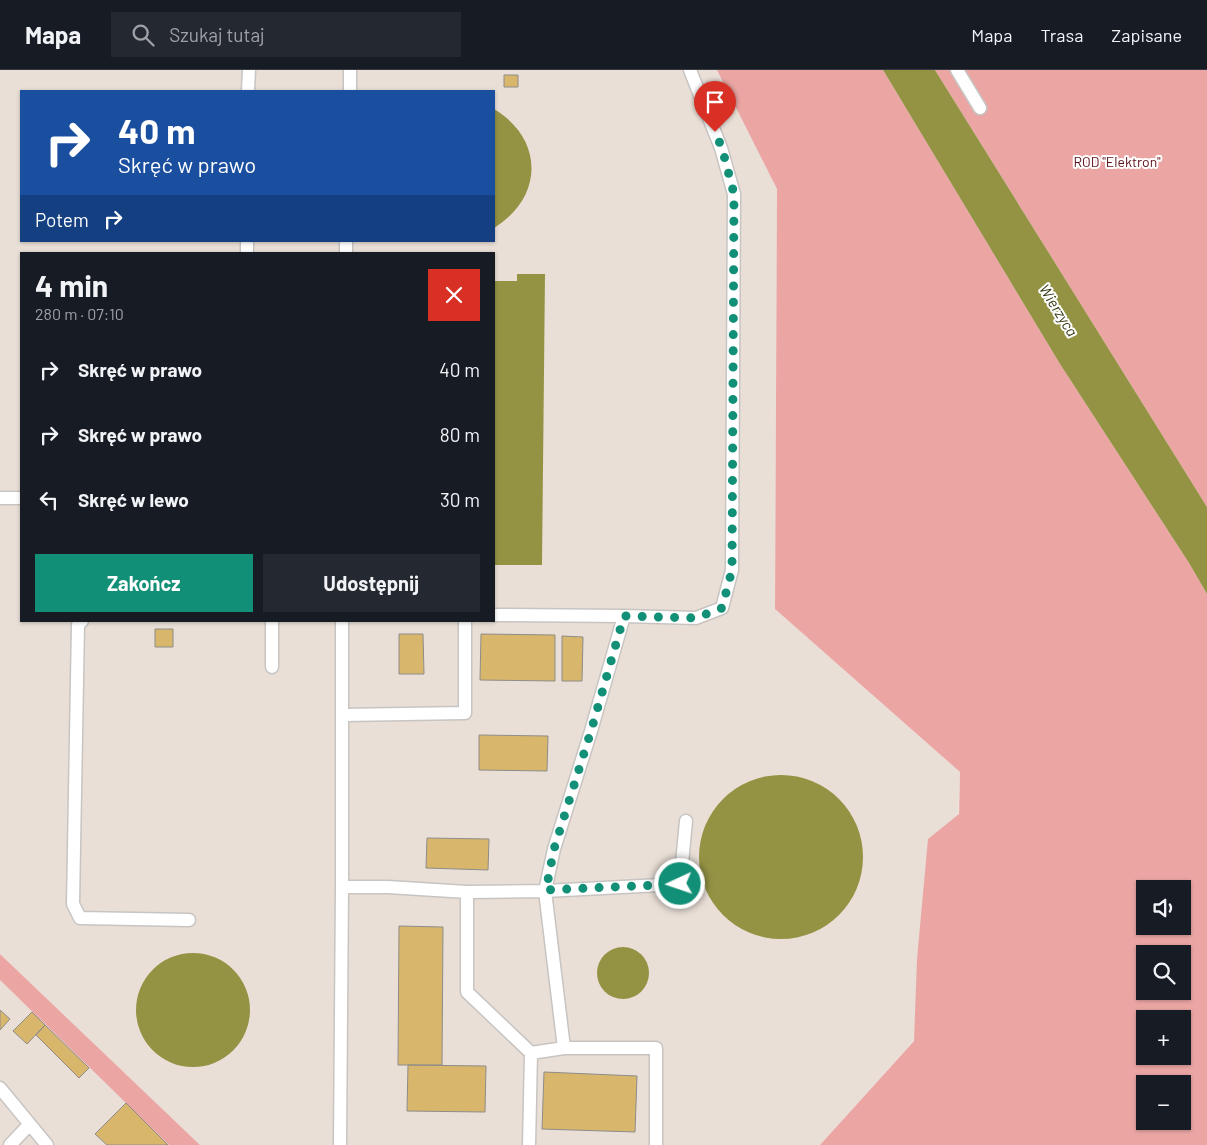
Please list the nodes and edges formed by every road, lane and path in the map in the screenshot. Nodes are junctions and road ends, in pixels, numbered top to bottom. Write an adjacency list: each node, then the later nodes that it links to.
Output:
1 (248, 70): 5 (lane)
2 (350, 70): 6 (lane)
3 (690, 70): 11 (lane)
4 (957, 70): 7 (lane)
5 (248, 90)
6 (350, 90)
7 (980, 108)
8 (0, 498): 9 (lane)
9 (20, 498)
10 (495, 615): 11 (lane)
11 (624, 616): 20 (lane)
12 (81, 622): 22 (lane)
13 (272, 622): 16 (lane)
14 (342, 622): 17 (lane)
15 (465, 622): 17 (lane)
16 (272, 667)
17 (343, 715): 19 (lane)
18 (686, 821): 20 (lane)
19 (342, 887): 21 (lane); 29 (lane)
20 (546, 890): 21 (lane); 23 (lane)
21 (467, 892): 24 (lane)
22 (189, 920)
23 (564, 1048): 24 (lane); 31 (lane)
24 (530, 1053): 30 (lane)
25 (0, 1088): 26 (lane)
26 (29, 1125): 27 (lane); 28 (lane)
27 (10, 1145)
28 (46, 1145)
29 (340, 1145)
30 (529, 1145)
31 (656, 1145)

